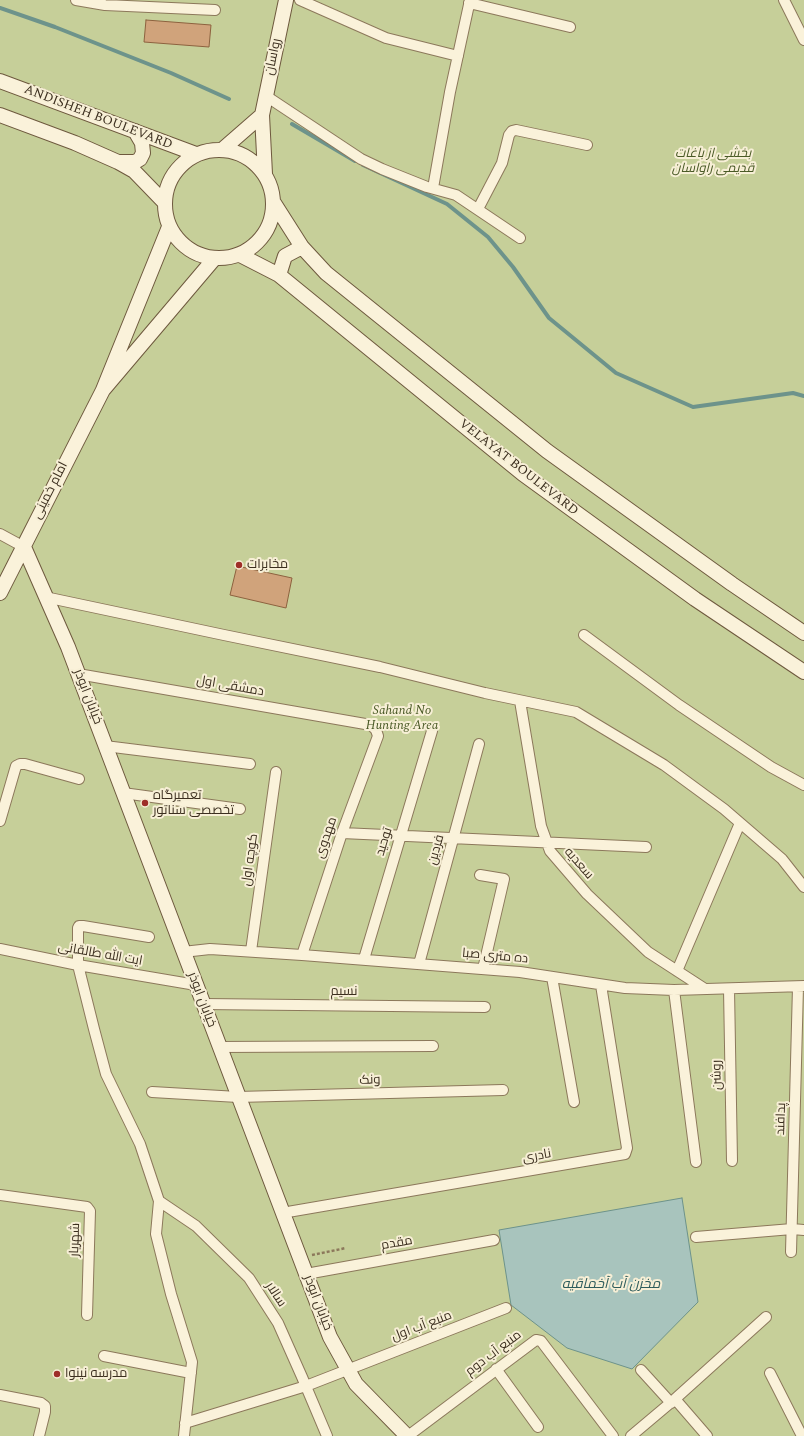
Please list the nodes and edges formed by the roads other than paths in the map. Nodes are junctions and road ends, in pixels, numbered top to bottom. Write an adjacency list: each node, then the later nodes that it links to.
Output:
1 (76, 0): 5 (street)
2 (286, 0): 13 (main road, رواسان)
3 (300, 0): 11 (street)
4 (784, 0): 10 (street)
5 (89, 1): 7 (street)
6 (469, 2): 9 (street); 11 (street)
7 (105, 3): 8 (street)
8 (216, 10)
9 (570, 27)
10 (804, 40)
11 (458, 56): 22 (street)
12 (0, 81): 16 (main road, ANDISHEH BOULEVARD)
13 (266, 96): 14 (main road, رواسان); 22 (street)
14 (262, 114): 18 (main road); 21 (main road, رواسان)
15 (0, 115): 20 (main road)
16 (135, 131): 19 (main road, ANDISHEH BOULEVARD); 20 (main road)
17 (587, 144): 25 (street)
18 (223, 150): 19 (main road); 21 (main road)
19 (196, 154): 23 (main road)
20 (118, 162): 23 (main road)
21 (265, 174): 24 (main road)
22 (433, 188): 25 (street)
23 (164, 202): 26 (main road)
24 (274, 203): 28 (main road); 29 (main road)
25 (478, 209): 27 (street)
26 (169, 227): 30 (main road); 32 (main road)
27 (520, 238)
28 (302, 247): 31 (main road); 37 (main road)
29 (240, 255): 30 (main road); 31 (main road, VELAYAT BOULEVARD)
30 (214, 259): 32 (main road)
31 (279, 275): 39 (main road, VELAYAT BOULEVARD)
32 (103, 390): 34 (main road, امام خمینی)
33 (0, 534): 34 (street)
34 (24, 547): 35 (main road, امام خمینی); 36 (main road, خیابان ابوذر)
35 (0, 593)
36 (46, 597): 40 (main road, خیابان ابوذر); 41 (street)
37 (804, 633)
38 (584, 634): 49 (street)
39 (804, 672)
40 (78, 674): 42 (street, دمشقی اول); 45 (main road, خیابان ابوذر)
41 (520, 701): 53 (street); 57 (street, سعدیه)
42 (376, 730): 54 (street, مهدوی)
43 (432, 731): 55 (street, توحید)
44 (479, 744): 56 (street, فردین)
45 (105, 746): 46 (street); 50 (main road, خیابان ابوذر)
46 (250, 764)
47 (276, 772): 63 (street, کوچه اول)
48 (79, 779): 52 (street)
49 (804, 785)
50 (123, 793): 51 (street); 64 (main road, خیابان ابوذر)
51 (240, 810)
52 (0, 822)
53 (740, 823): 60 (street); 70 (street)
54 (342, 833): 55 (street); 65 (street, مهدوی)
55 (401, 836): 56 (street); 66 (street, توحید)
56 (453, 838): 57 (street); 67 (street, فردین)
57 (547, 843): 58 (street); 70 (street, سعدیه)
58 (646, 847)
59 (480, 875): 69 (street)
60 (804, 888)
61 (149, 937): 68 (street)
62 (0, 949): 68 (street, ایت الله طالقانی)
63 (251, 951): 64 (street, ده متری صبا); 65 (street, ده متری صبا)
64 (183, 952): 72 (main road, خیابان ابوذر)
65 (302, 954): 66 (street, ده متری صبا)
66 (364, 960): 67 (street, ده متری صبا)
67 (419, 964): 69 (street, ده متری صبا)
68 (78, 965): 72 (street, ایت الله طالقانی); 89 (street)
69 (483, 969): 71 (street, ده متری صبا)
70 (677, 971): 75 (street, سعدیه)
71 (552, 977): 73 (street, ده متری صبا); 85 (street)
72 (196, 985): 78 (main road, خیابان ابوذر)
73 (601, 985): 77 (street, ده متری صبا); 90 (street, نادری)
74 (801, 987): 76 (street, ده متری صبا); 91 (street, پدافند)
75 (706, 989): 76 (street, ده متری صبا); 77 (street, ده متری صبا)
76 (729, 989): 86 (street, روشن)
77 (674, 990): 87 (street)
78 (203, 1004): 79 (street, نسیم); 81 (main road, خیابان ابوذر)
79 (485, 1006)
80 (433, 1046): 81 (street)
81 (219, 1047): 84 (main road, خیابان ابوذر)
82 (503, 1090): 84 (street, ونک)
83 (152, 1092): 84 (street, ونک)
84 (238, 1097): 90 (main road, خیابان ابوذر)
85 (574, 1102)
86 (732, 1161)
87 (696, 1162)
88 (0, 1195): 98 (street, شهریار)
89 (159, 1201): 104 (street); 106 (street, سالار)
90 (282, 1213): 96 (main road, خیابان ابوذر)
91 (792, 1230): 92 (street); 93 (street); 95 (street, پدافند)
92 (804, 1230)
93 (696, 1237)
94 (494, 1240): 96 (street, مقدم)
95 (791, 1252)
96 (306, 1274): 101 (main road, خیابان ابوذر)
97 (506, 1308): 101 (street, منبع آب اول)
98 (86, 1315)
99 (766, 1317): 108 (street)
100 (104, 1356): 104 (street)
101 (348, 1370): 106 (street, منبع آب اول); 114 (main road, خیابان ابوذر)
102 (496, 1370): 110 (street); 114 (street, منبع آب دوم); 115 (street, منبع آب دوم)
103 (641, 1370): 108 (street)
104 (191, 1373): 109 (street)
105 (770, 1373): 118 (street)
106 (306, 1386): 109 (street, منبع آب اول); 113 (street, سالار)
107 (0, 1395): 111 (street)
108 (673, 1401): 116 (street); 117 (street)
109 (185, 1423): 112 (street)
110 (538, 1427)
111 (39, 1436)
112 (184, 1436)
113 (327, 1436)
114 (408, 1436)
115 (612, 1436)
116 (631, 1436)
117 (707, 1436)
118 (802, 1436)

